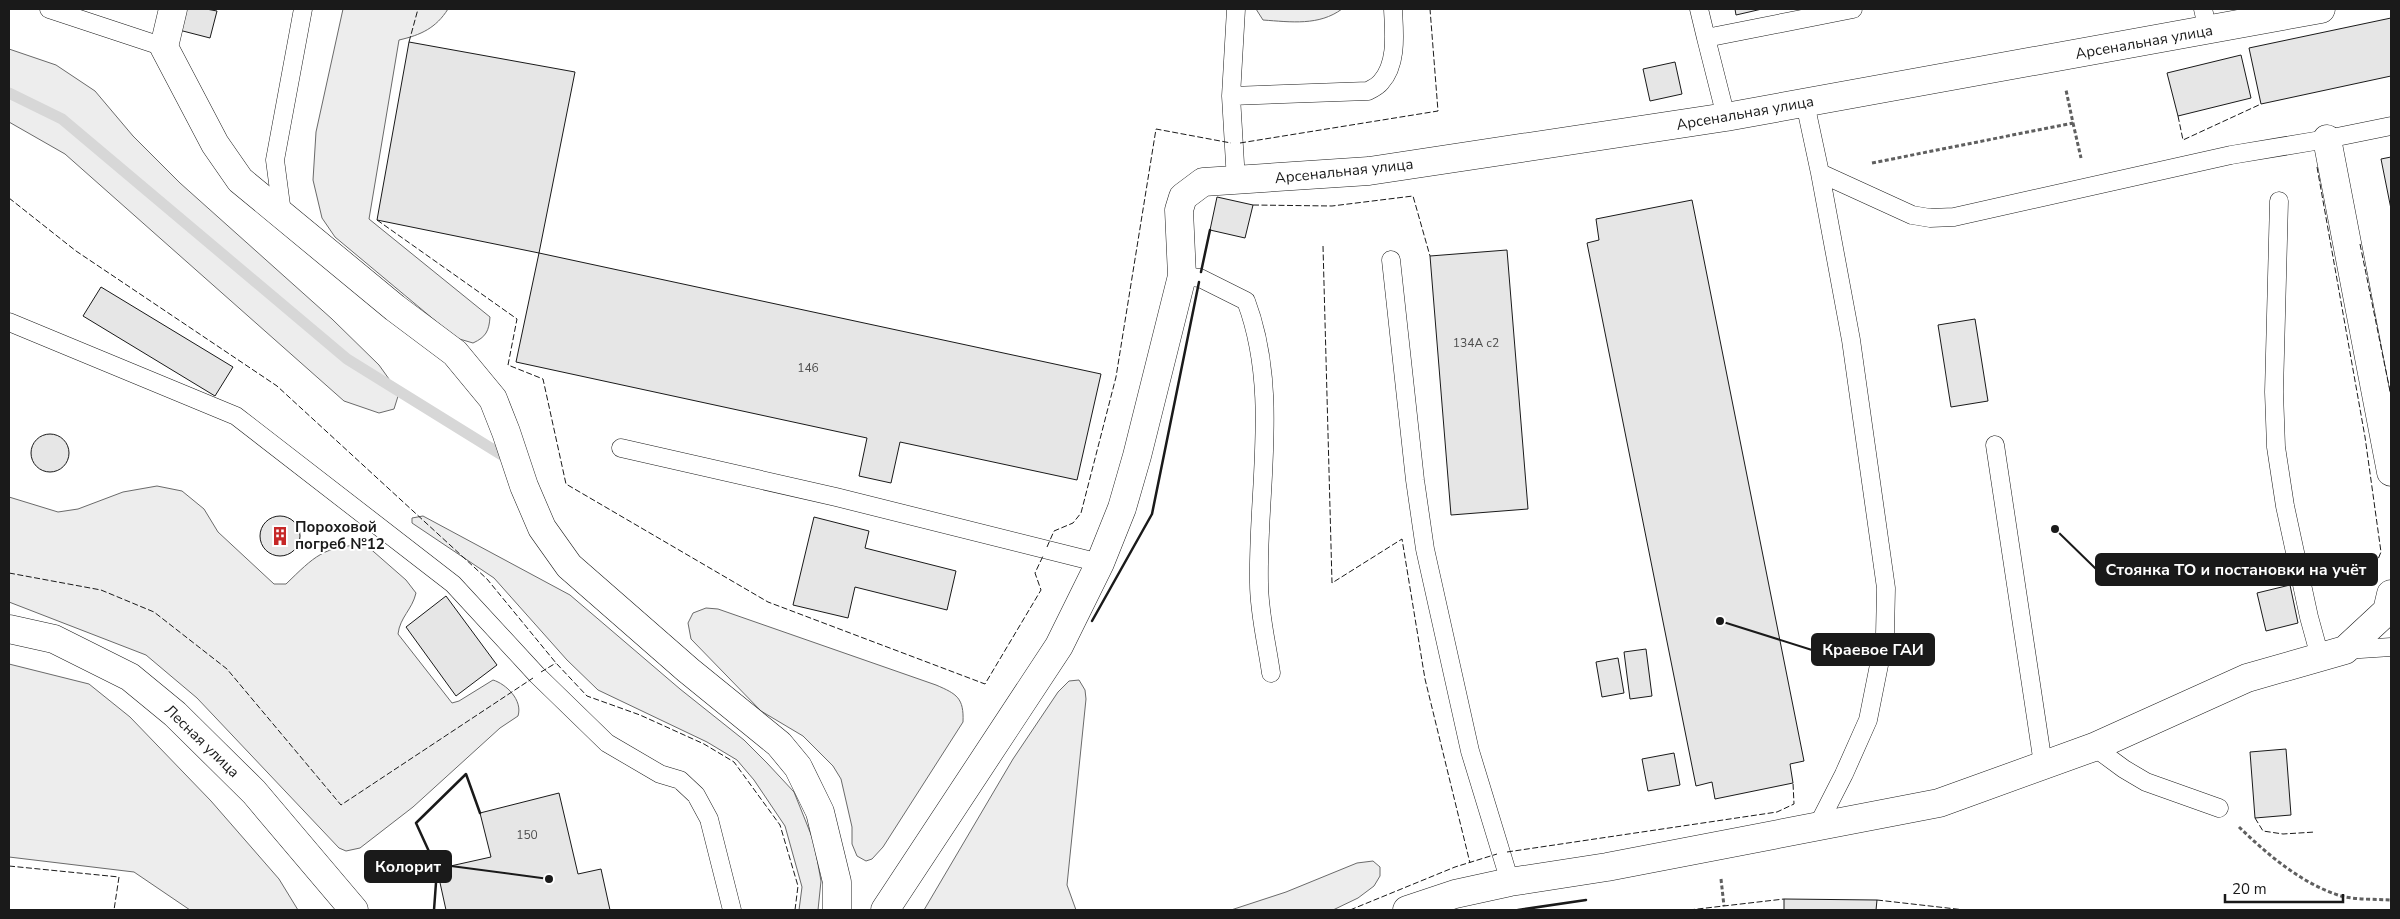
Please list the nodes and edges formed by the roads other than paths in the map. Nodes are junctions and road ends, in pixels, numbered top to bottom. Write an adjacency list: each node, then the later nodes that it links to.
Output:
1 (49, 9): 11 (lane)
2 (173, 9): 11 (street)
3 (303, 9): 20 (lane)
4 (1236, 9): 12 (lane)
5 (1393, 9): 12 (lane)
6 (1699, 9): 10 (lane)
7 (1853, 9): 10 (lane)
8 (2321, 9): 9 (street, Арсенальная улица)
9 (2206, 20): 13 (street, Арсенальная улица)
10 (1706, 38): 14 (lane)
11 (164, 47): 20 (street)
12 (1231, 96): 18 (lane)
13 (1805, 103): 14 (street, Арсенальная улица); 17 (lane)
14 (1726, 117): 18 (street, Арсенальная улица)
15 (2391, 126): 16 (lane)
16 (2327, 139): 17 (lane); 26 (street)
17 (1820, 173): 36 (lane)
18 (1236, 181): 22 (street, Арсенальная улица)
19 (2279, 201): 31 (lane)
20 (282, 213): 40 (street)
21 (1391, 260): 37 (lane)
22 (1182, 276): 27 (street); 32 (lane)
23 (9, 322): 39 (lane)
24 (1994, 445): 34 (lane)
25 (621, 448): 27 (lane)
26 (2391, 472)
27 (1100, 563): 41 (street)
28 (2391, 594): 31 (street)
29 (9, 629): 38 (street, Лесная улица)
30 (2391, 647): 31 (lane)
31 (2333, 653): 33 (street)
32 (1271, 673)
33 (2094, 747): 34 (street); 35 (lane)
34 (2043, 764): 36 (street)
35 (2219, 808)
36 (1818, 825): 37 (street)
37 (1510, 882): 42 (street)
38 (354, 910)
39 (732, 910)
40 (837, 910)
41 (885, 910)
42 (1408, 910)

